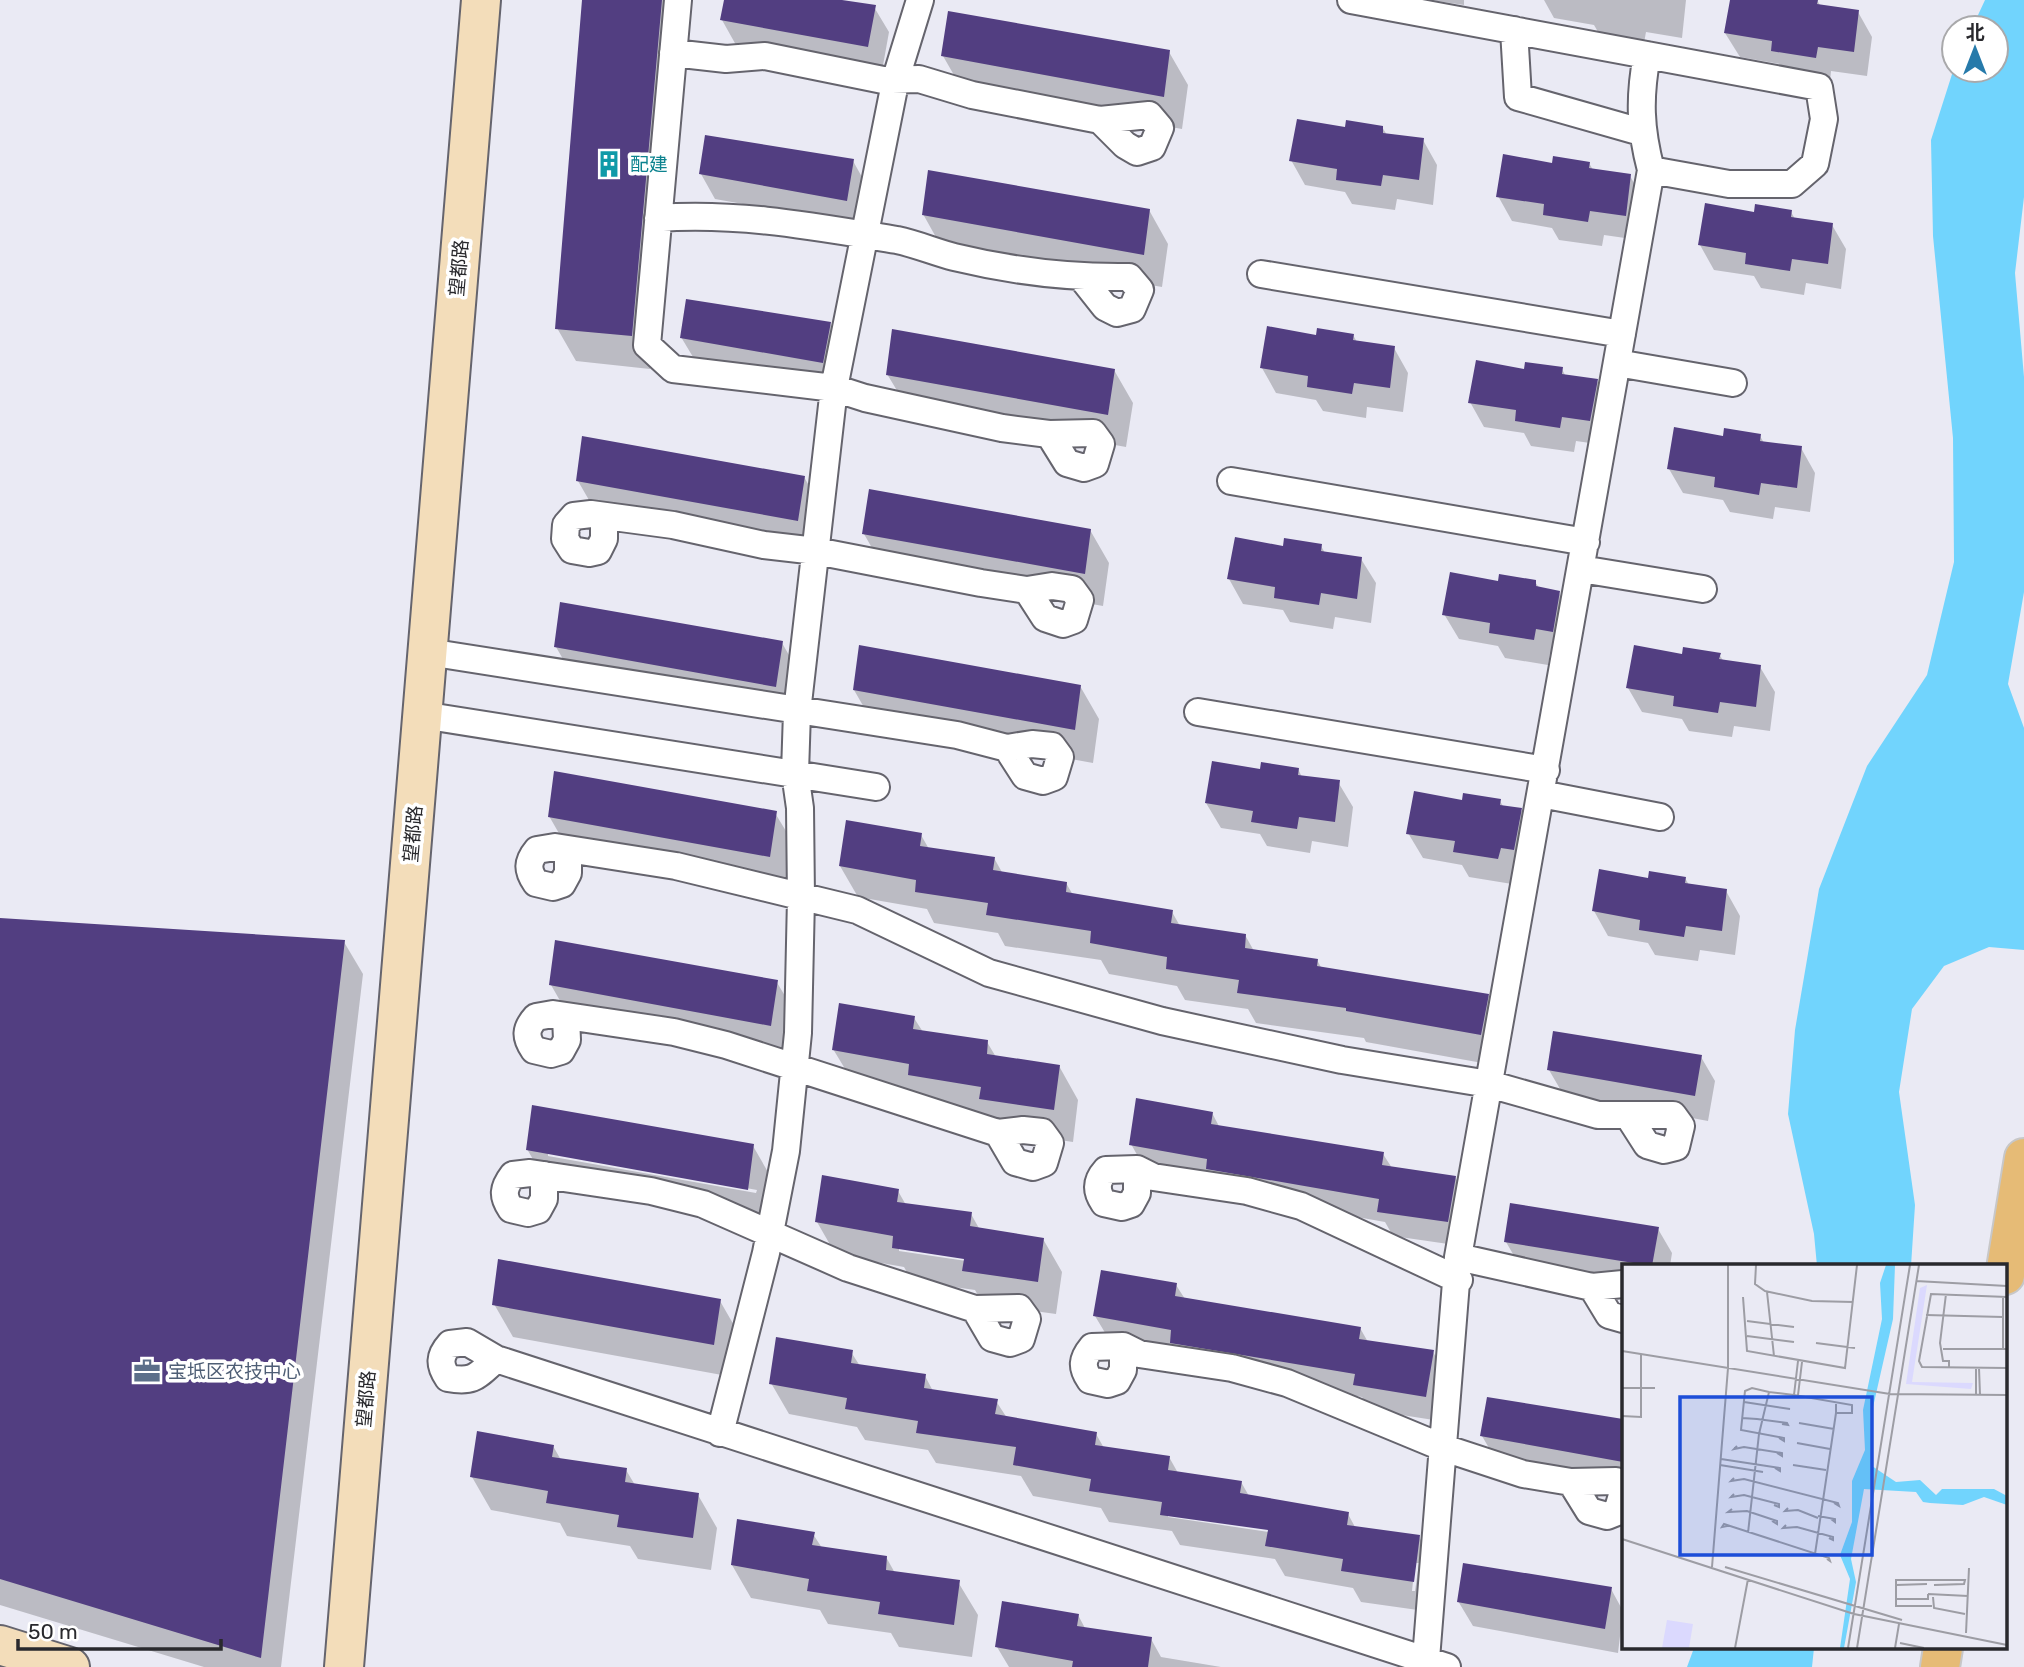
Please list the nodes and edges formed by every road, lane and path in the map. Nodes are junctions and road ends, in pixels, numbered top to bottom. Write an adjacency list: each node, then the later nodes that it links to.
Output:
1 (481, 0): 28 (street, 望都路)
2 (678, 0): 6 (street)
3 (920, 0): 8 (street)
4 (1351, 0): 5 (street)
5 (1514, 30): 7 (street); 10 (street)
6 (673, 53): 8 (street); 12 (street)
7 (1647, 55): 10 (street); 11 (street)
8 (896, 78): 9 (street); 13 (street)
9 (1100, 120)
10 (1641, 132): 11 (street)
11 (1651, 170): 16 (street)
12 (658, 218): 13 (street); 19 (street)
13 (862, 236): 15 (street); 19 (street)
14 (1261, 274): 16 (street)
15 (1082, 278)
16 (1622, 334): 17 (street)
17 (1617, 363): 18 (street); 23 (street)
18 (1733, 383)
19 (834, 388): 20 (street); 24 (street)
20 (1049, 434)
21 (1231, 481): 23 (street)
22 (604, 516): 24 (street)
23 (1586, 542): 25 (street)
24 (816, 551): 26 (street); 29 (street)
25 (1581, 569): 27 (street); 34 (street)
26 (1027, 590)
27 (1703, 590)
28 (428, 652): 29 (street); 31 (street, 望都路)
29 (797, 712): 32 (street); 33 (street)
30 (1198, 712): 34 (street)
31 (422, 715): 33 (street); 62 (street, 望都路)
32 (1007, 747)
33 (795, 773): 35 (street); 38 (street)
34 (1544, 782): 36 (street); 41 (street)
35 (876, 787)
36 (1660, 817)
37 (568, 849): 38 (street)
38 (801, 898): 40 (street); 41 (street)
39 (566, 1017): 40 (street)
40 (795, 1065): 43 (street); 47 (street)
41 (1489, 1084): 42 (street); 49 (street)
42 (1629, 1117)
43 (998, 1133)
44 (2024, 1158): 48 (main road)
45 (1137, 1169): 49 (street)
46 (544, 1175): 47 (street)
47 (770, 1233): 52 (street); 56 (street)
48 (2007, 1264)
49 (1459, 1268): 51 (street); 57 (street)
50 (1622, 1284): 51 (street)
51 (1591, 1287): 53 (street)
52 (975, 1309)
53 (1622, 1319)
54 (1123, 1346): 57 (street)
55 (496, 1359): 56 (street)
56 (720, 1433): 60 (street)
57 (1444, 1448): 58 (street); 60 (street)
58 (1571, 1482)
59 (0, 1645): 61 (street)
60 (1436, 1663)
61 (70, 1667)
62 (344, 1667)

